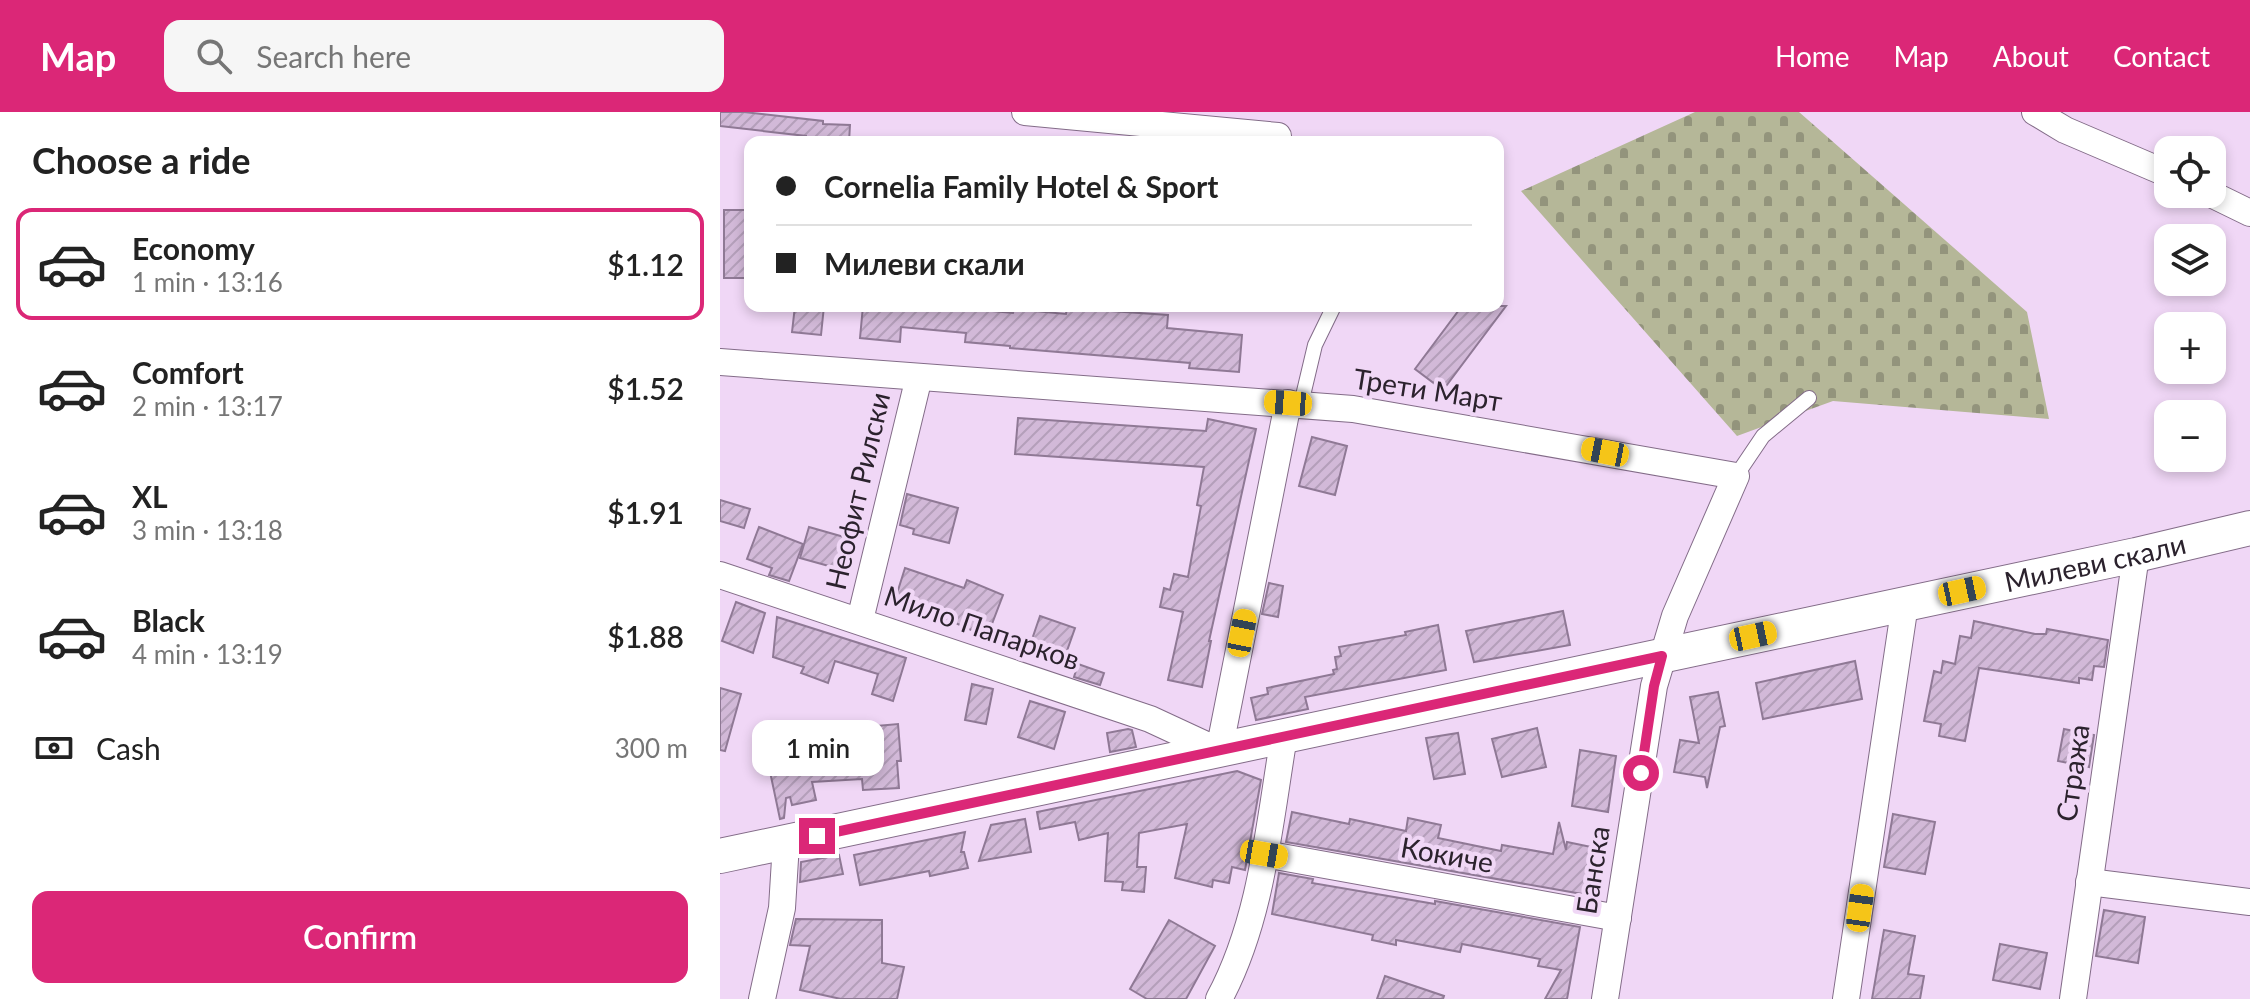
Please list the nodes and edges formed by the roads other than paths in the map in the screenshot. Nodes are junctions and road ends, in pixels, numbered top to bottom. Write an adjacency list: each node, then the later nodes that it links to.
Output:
1 (1025, 112): 3 (street)
2 (2035, 112): 4 (street)
3 (1255, 136)
4 (2154, 168)
5 (2226, 201): 6 (street)
6 (2250, 213)
7 (1331, 312): 11 (lane)
8 (720, 362): 9 (street, Трети Март)
9 (919, 377): 11 (street, Трети Март); 17 (street, Неофит Рилски)
10 (1809, 398): 12 (lane)
11 (1295, 403): 12 (street, Трети Март); 20 (street)
12 (1736, 476): 18 (street)
13 (2250, 528): 14 (street, Милеви скали)
14 (2136, 555): 16 (street, Милеви скали); 24 (street, Стража)
15 (720, 575): 17 (street, Мило Папарков)
16 (1905, 604): 18 (street, Милеви скали); 30 (street)
17 (860, 620): 20 (street, Мило Папарков)
18 (1662, 656): 19 (street, Милеви скали); 26 (street, Банска)
19 (1284, 736): 20 (street, Милеви скали); 22 (street)
20 (1219, 751): 21 (street, Милеви скали)
21 (786, 843): 23 (street, Милеви скали); 27 (street)
22 (1264, 854): 26 (street, Кокиче); 28 (street)
23 (720, 856)
24 (2089, 882): 25 (street); 31 (street, Стража)
25 (2250, 902)
26 (1618, 918): 29 (street, Банска)
27 (762, 999)
28 (1219, 999)
29 (1605, 999)
30 (1846, 999)
31 (2073, 999)

